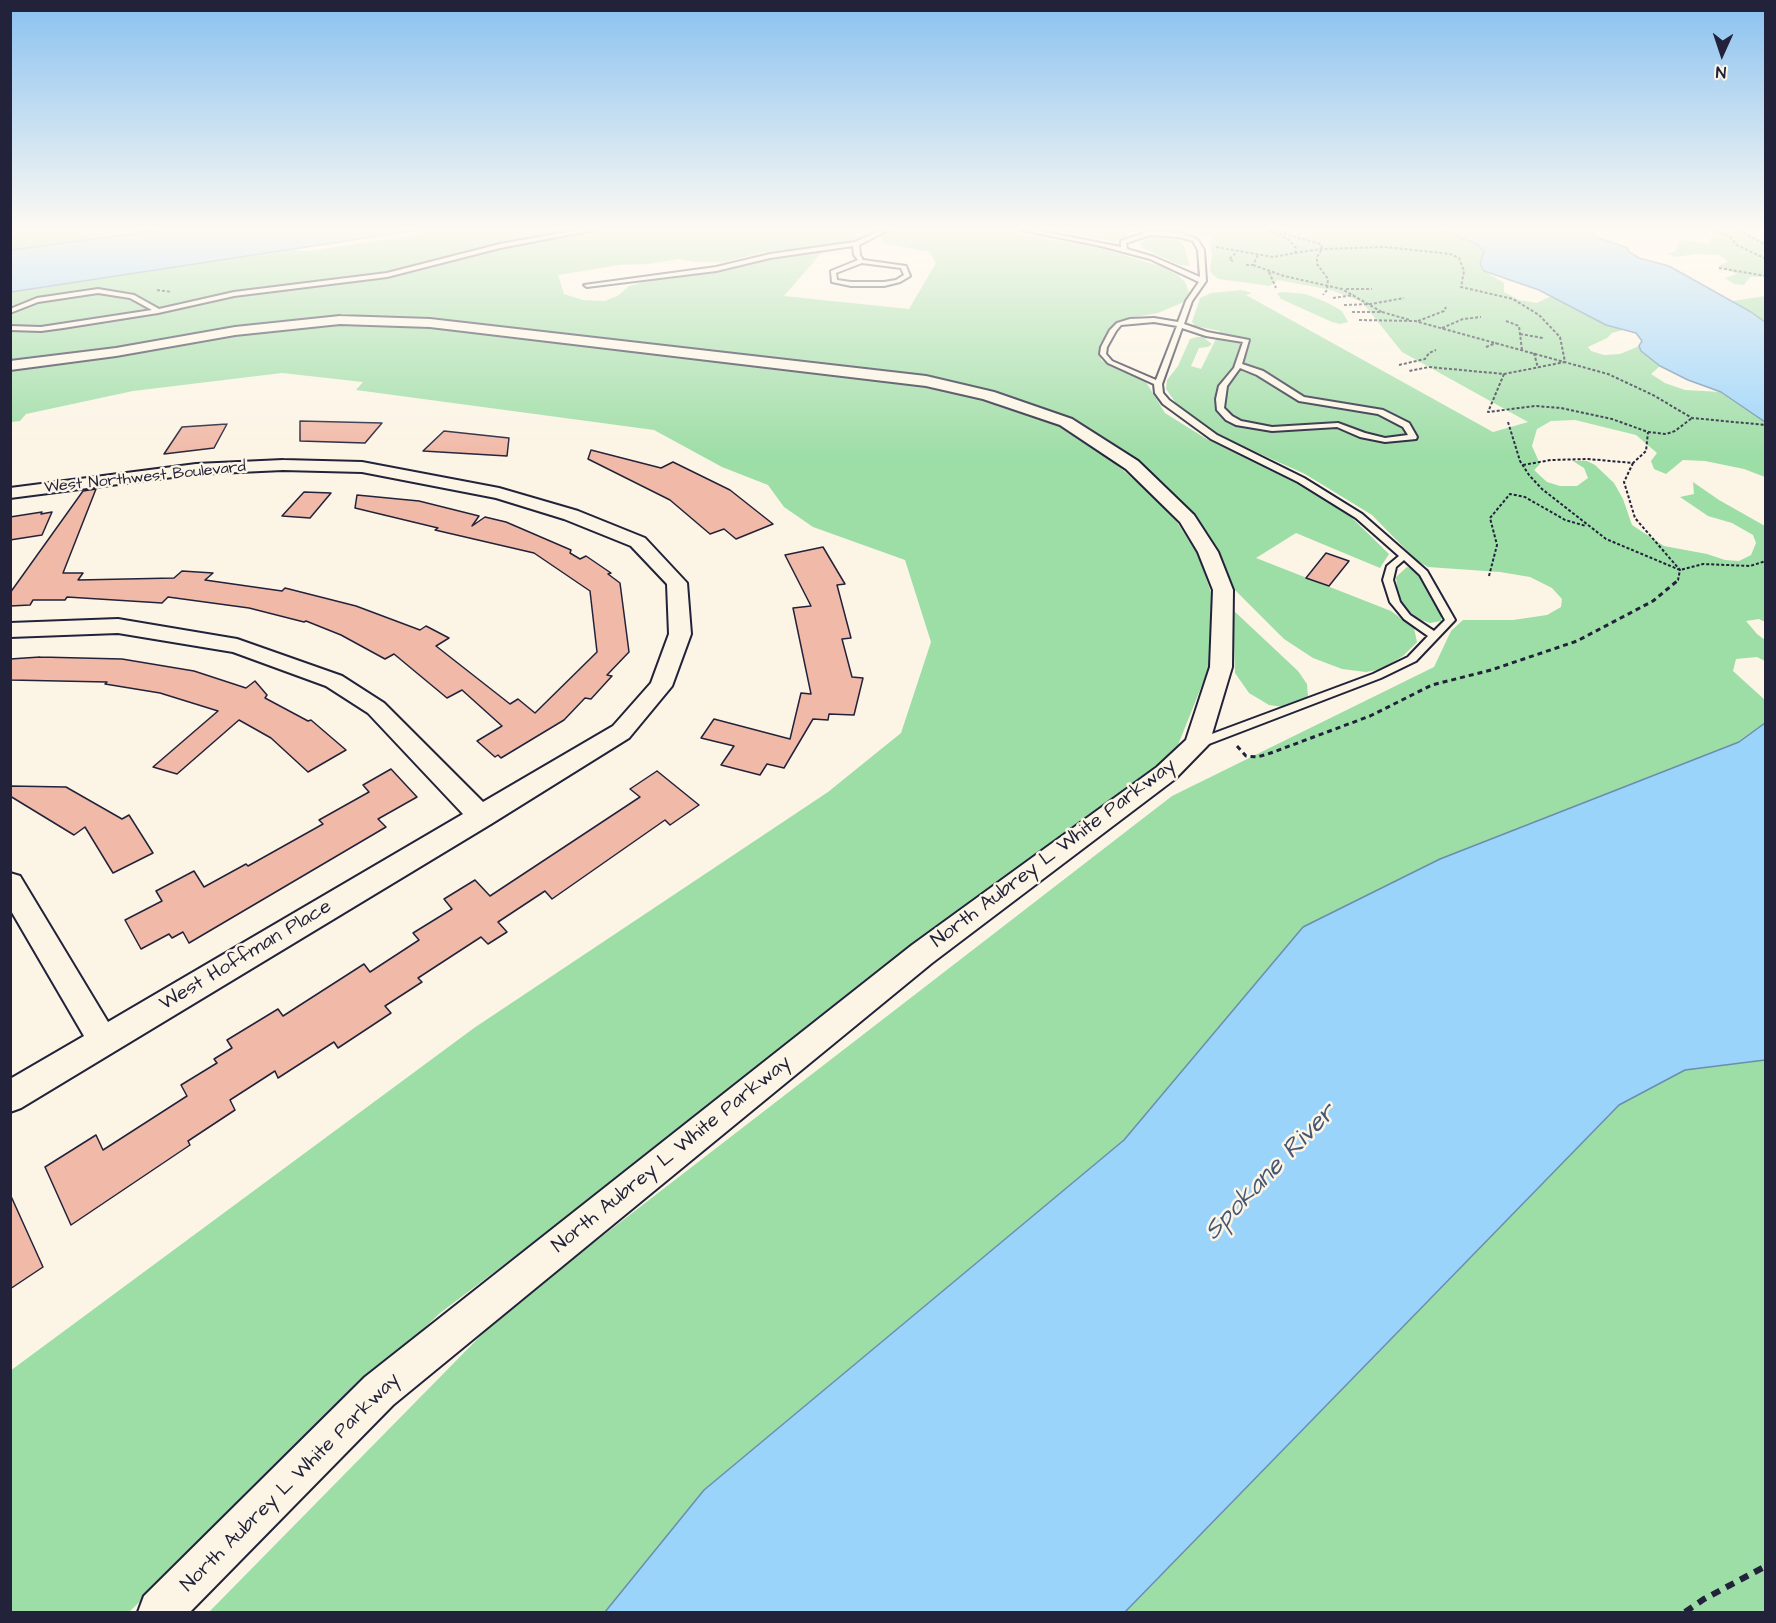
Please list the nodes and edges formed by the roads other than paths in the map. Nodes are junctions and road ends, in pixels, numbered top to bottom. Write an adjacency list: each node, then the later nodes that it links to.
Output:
1 (149, 306): 4 (lane)
2 (182, 306): 4 (lane)
3 (1187, 306): 5 (lane)
4 (158, 311): 6 (lane)
5 (1179, 324): 7 (lane); 9 (lane); 9 (lane)
6 (10, 328)
7 (1238, 365): 10 (lane); 11 (lane)
8 (10, 366): 16 (street, North Aubrey L White Parkway)
9 (1156, 384): 13 (lane)
10 (1310, 401): 11 (lane); 11 (lane)
11 (1338, 425)
12 (10, 494): 17 (street, West Northwest Boulevard)
13 (1404, 556): 15 (lane); 15 (lane)
14 (10, 630): 17 (street)
15 (1435, 636): 16 (lane)
16 (1197, 744): 21 (street, North Aubrey L White Parkway)
17 (482, 817): 19 (street, West Hoffman Place)
18 (10, 884): 19 (street)
19 (103, 1041): 20 (street, West Hoffman Place)
20 (10, 1097)
21 (160, 1612)

